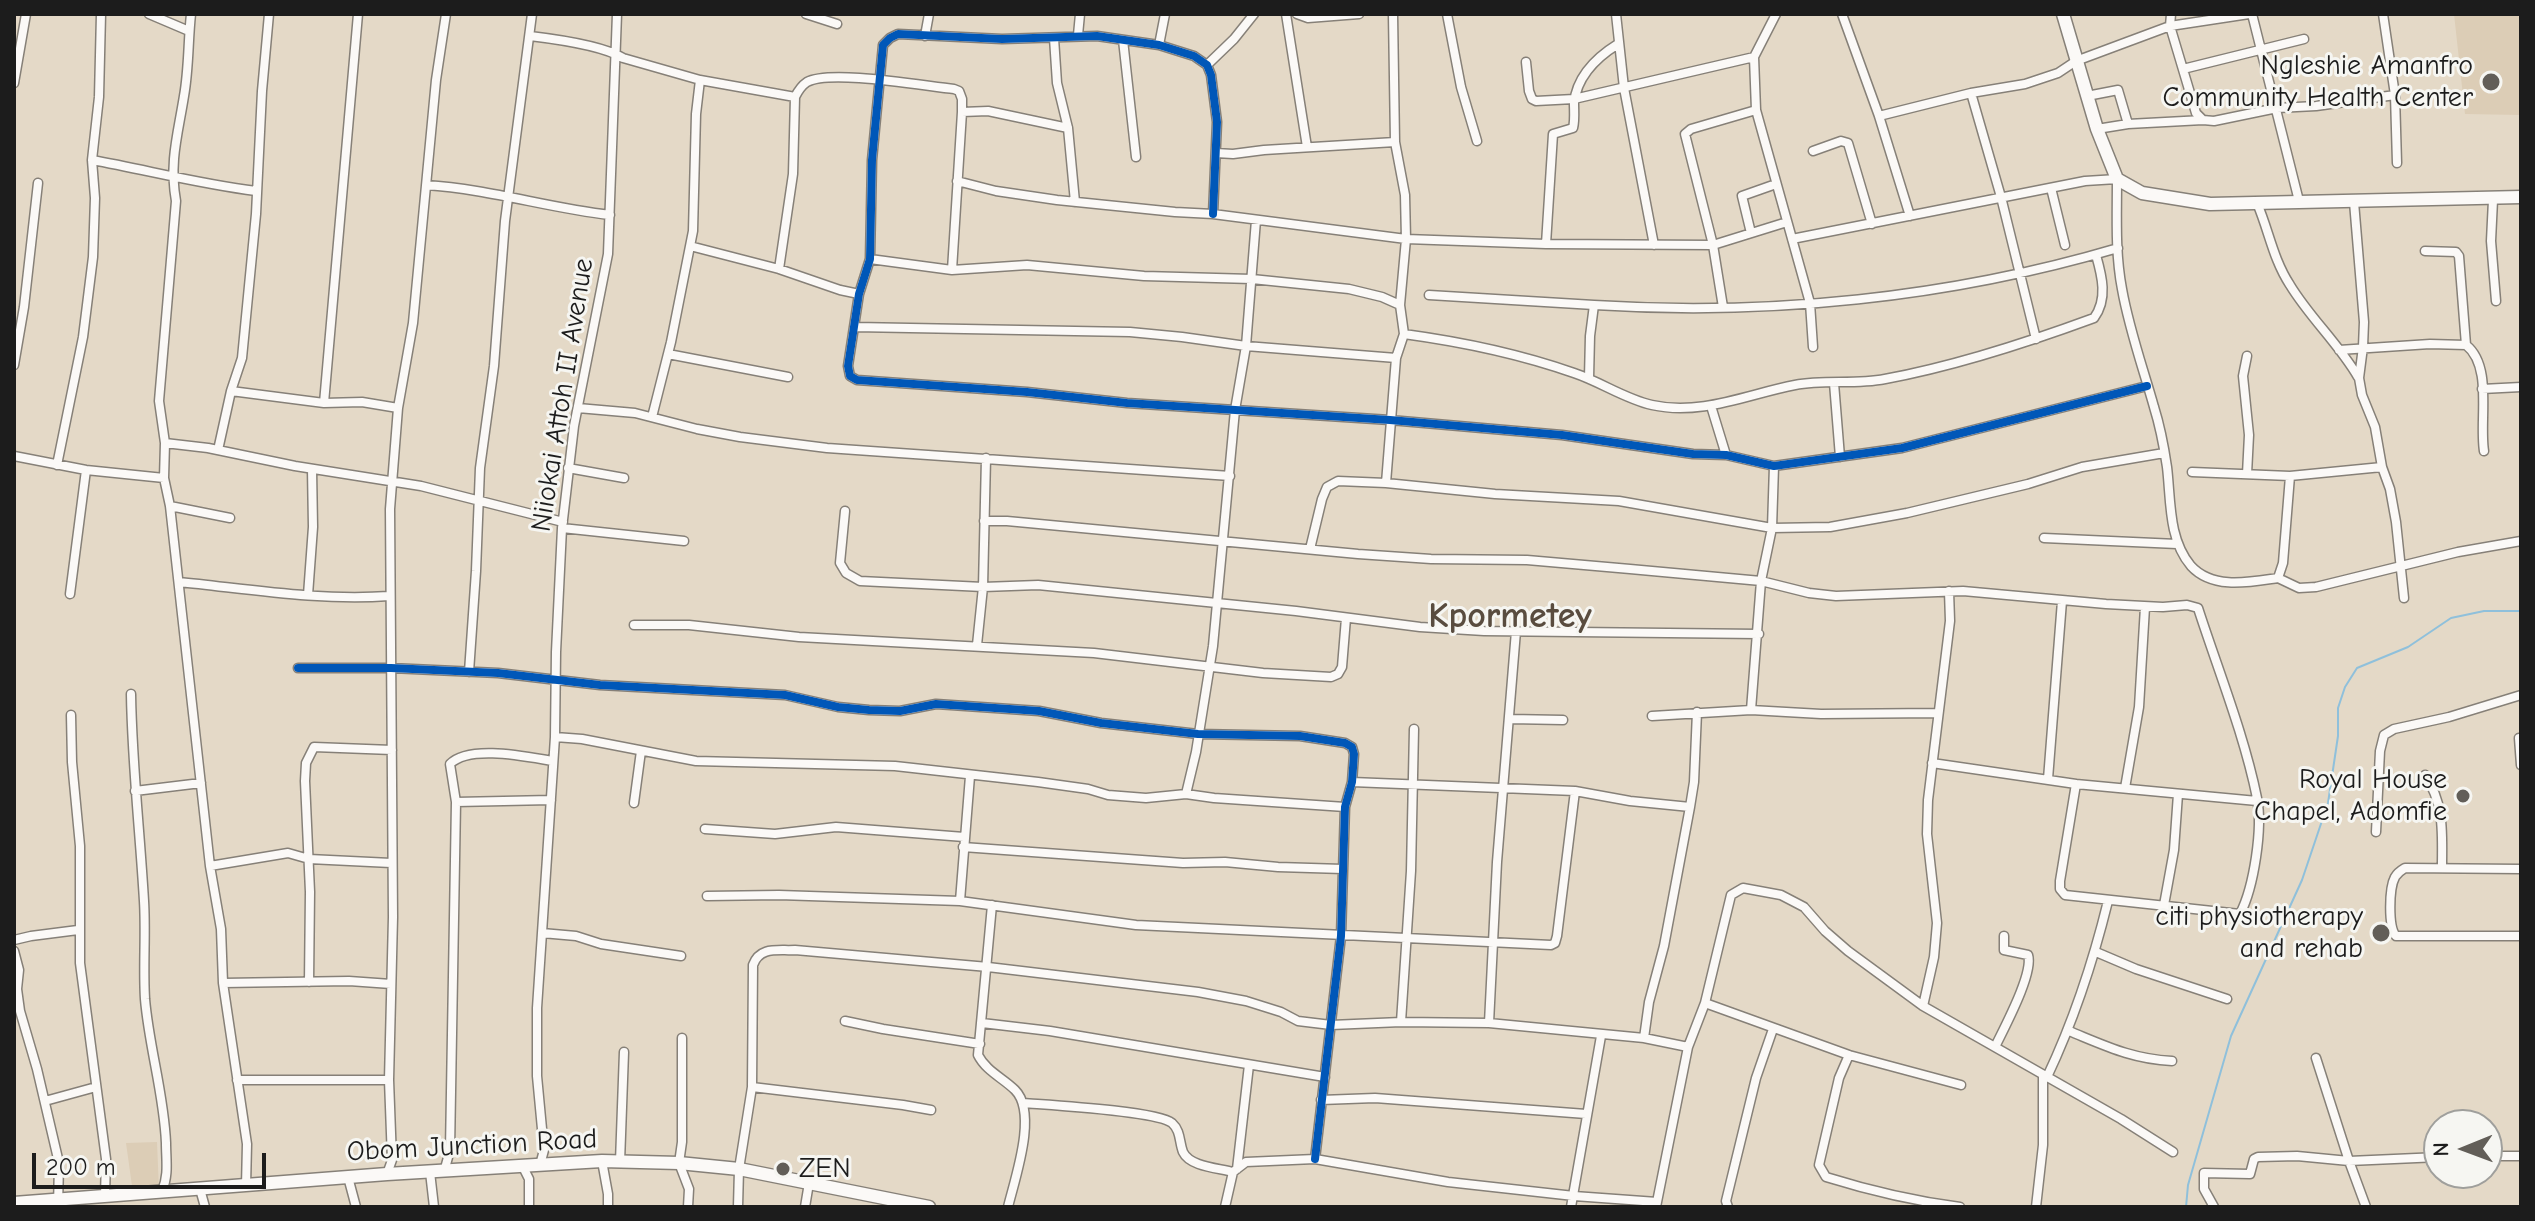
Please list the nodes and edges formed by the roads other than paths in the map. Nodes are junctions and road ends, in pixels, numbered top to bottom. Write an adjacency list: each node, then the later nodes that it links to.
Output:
1 (26, 14): 47 (street)
2 (101, 14): 68 (street)
3 (149, 14): 29 (street)
4 (191, 14): 29 (street)
5 (269, 14): 77 (street)
6 (358, 14): 135 (street)
7 (446, 14): 75 (street)
8 (532, 14): 31 (street)
9 (617, 14): 39 (street, Niiokai Attoh II Avenue)
10 (806, 14): 27 (street)
11 (929, 14): 32 (street)
12 (1080, 14): 30 (street)
13 (1165, 14): 37 (street)
14 (1254, 14): 43 (street)
15 (1286, 14): 64 (street)
16 (1297, 14): 17 (street)
17 (1359, 14)
18 (1393, 14): 63 (street)
19 (1447, 14): 62 (street)
20 (1616, 14): 36 (street)
21 (1776, 14): 40 (street)
22 (1842, 14): 57 (street)
23 (2063, 14): 41 (main road)
24 (2171, 14): 28 (street)
25 (2251, 14): 28 (street); 38 (street)
26 (2383, 14): 50 (street)
27 (837, 24)
28 (2170, 26): 41 (street); 44 (street)
29 (189, 31): 70 (street)
30 (1078, 35): 33 (street); 35 (street)
31 (530, 36): 39 (street); 78 (street)
32 (925, 36): 33 (street); 46 (street)
33 (1054, 38): 60 (street)
34 (2304, 39): 38 (street)
35 (1123, 40): 37 (street); 67 (street)
36 (1618, 44): 48 (street); 53 (street)
37 (1159, 45): 43 (street)
38 (2262, 50): 44 (street); 54 (street)
39 (615, 53): 45 (street); 87 (street, Niiokai Attoh II Avenue)
40 (1754, 57): 48 (street); 55 (street)
41 (2076, 61): 49 (street); 51 (main road)
42 (1526, 62): 53 (street)
43 (1207, 65): 66 (street)
44 (2183, 69): 58 (street)
45 (700, 80): 52 (street); 99 (street)
46 (879, 81): 52 (street); 56 (street); 103 (street)
47 (14, 83)
48 (1624, 88): 53 (street); 96 (street)
49 (1971, 93): 57 (street); 79 (street)
50 (2395, 95): 54 (street); 69 (street)
51 (2087, 96): 59 (street); 61 (main road)
52 (795, 97): 104 (street)
53 (1574, 99): 95 (street)
54 (2277, 108): 58 (street); 82 (street)
55 (1756, 110): 74 (street); 97 (street)
56 (962, 112): 60 (street); 72 (street)
57 (1879, 116): 88 (street)
58 (2203, 120): 59 (street)
59 (2128, 124): 61 (street)
60 (1068, 128): 83 (street)
61 (2097, 129): 71 (main road)
62 (1477, 141)
63 (1395, 142): 64 (street); 93 (street)
64 (1307, 147): 66 (street)
65 (1813, 151): 91 (street)
66 (1216, 153): 86 (street)
67 (1136, 157)
68 (92, 160): 70 (street); 150 (street)
69 (2397, 163)
70 (172, 178): 77 (street); 142 (street)
71 (2117, 179): 76 (street); 85 (main road); 100 (street)
72 (957, 181): 83 (street); 105 (street)
73 (38, 183): 126 (street)
74 (1776, 184): 90 (street); 92 (street)
75 (426, 185): 78 (street); 137 (street)
76 (2051, 188): 79 (street); 98 (street)
77 (256, 191): 134 (street)
78 (508, 196): 87 (street); 164 (street)
79 (2001, 197): 88 (street); 106 (street)
80 (2521, 197): 81 (main road)
81 (2493, 200): 84 (main road); 110 (street)
82 (2299, 201): 84 (main road); 85 (main road)
83 (1075, 202): 86 (street)
84 (2354, 202): 121 (street)
85 (2257, 203): 122 (street)
86 (1213, 214): 89 (street)
87 (610, 215): 138 (street, Niiokai Attoh II Avenue)
88 (1910, 216): 91 (street)
89 (1256, 220): 93 (street); 107 (street)
90 (1787, 222): 92 (street); 94 (street)
91 (1872, 224): 94 (street)
92 (1751, 233): 97 (street)
93 (1406, 239): 95 (street); 112 (street)
94 (1792, 239): 111 (street)
95 (1546, 244): 96 (street)
96 (1654, 245): 97 (street)
97 (1713, 245): 114 (street)
98 (2065, 245)
99 (690, 246): 104 (street); 123 (street)
100 (2118, 248): 102 (street); 131 (street)
101 (2425, 251): 118 (street)
102 (2096, 255): 106 (street); 117 (street)
103 (870, 259): 105 (street); 108 (street)
104 (779, 269): 108 (street)
105 (952, 270): 107 (street)
106 (2020, 272): 111 (street); 117 (street)
107 (1252, 279): 112 (street); 119 (street)
108 (859, 294): 115 (street)
109 (1429, 295): 113 (street)
110 (2496, 301)
111 (1810, 303): 114 (street); 120 (street)
112 (1400, 305): 116 (street)
113 (1594, 305): 114 (street); 128 (street)
114 (1723, 307)
115 (855, 327): 119 (street); 139 (street)
116 (1404, 334): 125 (street); 128 (street)
117 (2036, 339): 130 (street)
118 (2466, 345): 121 (street); 133 (street)
119 (1246, 346): 125 (street); 139 (street)
120 (1813, 347)
121 (2363, 347): 122 (street); 129 (street)
122 (2339, 350): 129 (street)
123 (668, 354): 127 (street); 140 (street)
124 (2247, 356): 157 (street)
125 (1396, 358): 141 (street)
126 (14, 365)
127 (788, 377)
128 (1589, 378): 136 (street)
129 (2359, 378): 152 (street)
130 (1834, 383): 136 (street); 148 (street)
131 (2147, 386): 145 (street); 148 (street)
132 (2521, 387): 133 (street)
133 (2482, 389): 144 (street)
134 (231, 391): 135 (street); 143 (street)
135 (324, 403): 137 (street)
136 (1711, 406): 146 (street)
137 (398, 408): 162 (street)
138 (578, 408): 140 (street); 153 (street, Niiokai Attoh II Avenue)
139 (1235, 410): 141 (street); 158 (street)
140 (652, 417): 149 (street)
141 (1390, 420): 146 (street); 163 (street)
142 (165, 443): 143 (street); 160 (street)
143 (218, 450): 154 (street)
144 (2484, 451)
145 (2164, 453): 170 (street); 175 (street)
146 (1726, 455): 151 (street)
147 (14, 456): 150 (street)
148 (1840, 457): 151 (street)
149 (986, 458): 158 (street); 168 (street)
150 (57, 465): 155 (street)
151 (1774, 466): 170 (street)
152 (2382, 467): 159 (street); 177 (street)
153 (568, 468): 161 (street); 169 (street, Niiokai Attoh II Avenue)
154 (312, 469): 162 (street); 184 (street)
155 (86, 470): 160 (street); 183 (street)
156 (2192, 472): 157 (street)
157 (2247, 474): 159 (street)
158 (1230, 476): 174 (street)
159 (2290, 476): 178 (street)
160 (164, 478): 165 (street)
161 (624, 478)
162 (390, 481): 164 (street); 185 (street)
163 (1386, 483): 170 (street); 176 (street)
164 (478, 499): 169 (street); 198 (street)
165 (170, 506): 167 (street); 180 (street)
166 (845, 511): 181 (street)
167 (230, 518)
168 (984, 521): 174 (street); 181 (street)
169 (562, 525): 172 (street); 199 (street, Niiokai Attoh II Avenue)
170 (1772, 528): 179 (street)
171 (2044, 538): 175 (street)
172 (684, 541)
173 (2521, 541): 177 (street)
174 (1222, 542): 176 (street); 188 (street)
175 (2177, 544): 178 (street)
176 (1310, 549): 179 (street)
177 (2401, 565): 178 (street); 186 (street)
178 (2278, 578)
179 (1761, 581): 182 (street); 193 (street)
180 (179, 582): 184 (street); 222 (street)
181 (983, 587): 188 (street); 194 (street)
182 (1949, 591): 187 (street); 204 (street)
183 (70, 594)
184 (308, 595): 185 (street)
185 (389, 596): 197 (street)
186 (2404, 598)
187 (2062, 601): 189 (street); 220 (street)
188 (1215, 604): 190 (street); 195 (street)
189 (2145, 607): 226 (street); 232 (street)
190 (1346, 618): 192 (street); 195 (street)
191 (634, 625): 194 (street)
192 (1516, 631): 193 (street); 207 (street)
193 (1759, 634): 202 (street)
194 (977, 645): 195 (street)
195 (1209, 667): 210 (street)
196 (298, 668): 197 (street)
197 (391, 668): 198 (street); 213 (street)
198 (469, 672): 199 (street)
199 (556, 679): 210 (street); 211 (street, Niiokai Attoh II Avenue)
200 (131, 694): 227 (street)
201 (2521, 695): 238 (street)
202 (1751, 710): 203 (street); 204 (street)
203 (1697, 712): 206 (street); 236 (street)
204 (1938, 713): 216 (street)
205 (71, 715): 251 (street)
206 (1652, 716)
207 (1510, 719): 208 (street); 225 (street)
208 (1563, 720)
209 (1414, 729): 224 (street)
210 (1198, 734): 221 (street); 229 (street)
211 (555, 737): 214 (street); 215 (street, Niiokai Attoh II Avenue)
212 (2519, 738): 217 (street)
213 (392, 750): 240 (street); 241 (street)
214 (641, 751): 219 (street); 234 (street)
215 (553, 761): 231 (street, Niiokai Attoh II Avenue); 233 (street)
216 (1932, 763): 220 (street); 268 (street)
217 (2521, 765)
218 (2425, 775): 243 (street)
219 (970, 776): 229 (street); 239 (street)
220 (2048, 779): 223 (street)
221 (1352, 782): 224 (street); 235 (street)
222 (201, 783): 227 (street); 242 (street)
223 (2076, 784): 226 (street); 248 (street)
224 (1413, 786): 225 (street); 256 (street)
225 (1504, 787): 228 (street); 258 (street)
226 (2125, 788): 230 (street)
227 (135, 791): 317 (street)
228 (1575, 791): 236 (street); 258 (street)
229 (1186, 794): 235 (street)
230 (2178, 794): 232 (street); 250 (street)
231 (551, 800): 233 (street); 252 (street, Niiokai Attoh II Avenue)
232 (2257, 801): 250 (street)
233 (456, 802): 311 (street)
234 (634, 803)
235 (1345, 807): 244 (street)
236 (1690, 807): 278 (street)
237 (705, 829): 239 (street)
238 (2376, 832)
239 (964, 842): 244 (street); 247 (street)
240 (309, 859): 241 (street); 242 (street); 263 (street)
241 (391, 863): 265 (street)
242 (210, 866): 264 (street)
243 (2442, 868): 245 (street); 255 (street)
244 (1343, 869): 253 (street)
245 (2521, 869)
246 (707, 896): 247 (street)
247 (960, 901): 249 (street)
248 (2108, 901): 250 (street); 260 (street)
249 (992, 905): 253 (street); 262 (street)
250 (2164, 905)
251 (78, 930): 257 (street); 292 (street)
252 (542, 933): 261 (street); 306 (street, Niiokai Attoh II Avenue)
253 (1341, 936): 256 (street); 273 (street)
254 (2004, 936): 281 (street)
255 (2521, 936)
256 (1405, 938): 258 (street); 270 (street)
257 (14, 940)
258 (1494, 944): 272 (street)
259 (14, 951): 295 (street)
260 (2096, 952): 266 (street); 275 (street)
261 (681, 956)
262 (988, 967): 271 (street); 273 (street); 293 (street)
263 (309, 982): 264 (street); 265 (street)
264 (223, 983): 289 (street)
265 (391, 984): 290 (street)
266 (2227, 999)
267 (1705, 1003): 268 (street); 274 (street); 280 (street)
268 (1923, 1006): 281 (street)
269 (845, 1021): 279 (street)
270 (1401, 1022): 272 (street); 273 (street)
271 (982, 1023): 279 (street); 286 (street)
272 (1489, 1023): 276 (street)
273 (1331, 1025): 288 (street)
274 (1773, 1029): 283 (street); 337 (street)
275 (2069, 1031): 285 (street); 287 (street)
276 (1601, 1036): 278 (street); 298 (street)
277 (682, 1038): 305 (street)
278 (1644, 1038): 280 (street)
279 (980, 1044): 296 (street)
280 (1688, 1047): 324 (street)
281 (1995, 1047): 287 (street)
282 (624, 1052): 304 (street)
283 (1849, 1055): 291 (street); 338 (street)
284 (2316, 1058): 303 (street)
285 (2172, 1061)
286 (1249, 1065): 288 (street); 309 (street)
287 (2045, 1076): 299 (street); 339 (street)
288 (1325, 1077): 294 (street)
289 (237, 1080): 290 (street); 315 (street)
290 (389, 1080): 312 (street)
291 (1961, 1085)
292 (96, 1087): 295 (street); 318 (street)
293 (752, 1087): 297 (street); 308 (street)
294 (1321, 1100): 298 (street); 301 (street)
295 (45, 1101): 322 (street)
296 (1024, 1103): 309 (street); 334 (street)
297 (931, 1110)
298 (1586, 1114): 319 (street)
299 (2173, 1152)
300 (2423, 1158): 303 (street)
301 (1315, 1159): 309 (street); 319 (street)
302 (602, 1161): 304 (main road, Obom Junction Road); 306 (main road, Obom Junction Road); 329 (street)
303 (2349, 1161): 340 (street); 341 (street)
304 (620, 1162): 305 (main road, Obom Junction Road)
305 (679, 1163): 308 (main road, Obom Junction Road); 330 (street)
306 (540, 1165): 307 (main road, Obom Junction Road)
307 (523, 1167): 311 (main road, Obom Junction Road); 328 (street)
308 (739, 1169): 314 (main road, Obom Junction Road); 331 (street)
309 (1235, 1171): 335 (street)
310 (430, 1172): 311 (main road, Obom Junction Road); 312 (main road, Obom Junction Road); 327 (street)
311 (444, 1172)
312 (387, 1174): 313 (main road, Obom Junction Road)
313 (348, 1177): 315 (main road, Obom Junction Road); 326 (street)
314 (809, 1183): 323 (main road, Obom Junction Road); 332 (street)
315 (246, 1186): 316 (main road, Obom Junction Road)
316 (200, 1189): 317 (main road, Obom Junction Road); 325 (street)
317 (162, 1191): 320 (main road, Obom Junction Road)
318 (105, 1196): 320 (main road, Obom Junction Road); 322 (main road, Obom Junction Road)
319 (1574, 1196): 324 (street); 336 (street)
320 (129, 1201)
321 (14, 1203): 322 (main road, Obom Junction Road)
322 (58, 1204)
323 (899, 1204): 333 (main road, Obom Junction Road)
324 (1657, 1204)
325 (205, 1207)
326 (356, 1207)
327 (434, 1207)
328 (529, 1207)
329 (608, 1207)
330 (688, 1207)
331 (738, 1207)
332 (805, 1207)
333 (929, 1207)
334 (1008, 1207)
335 (1225, 1207)
336 (1571, 1207)
337 (1728, 1207)
338 (1960, 1207)
339 (2036, 1207)
340 (2214, 1207)
341 (2366, 1207)

